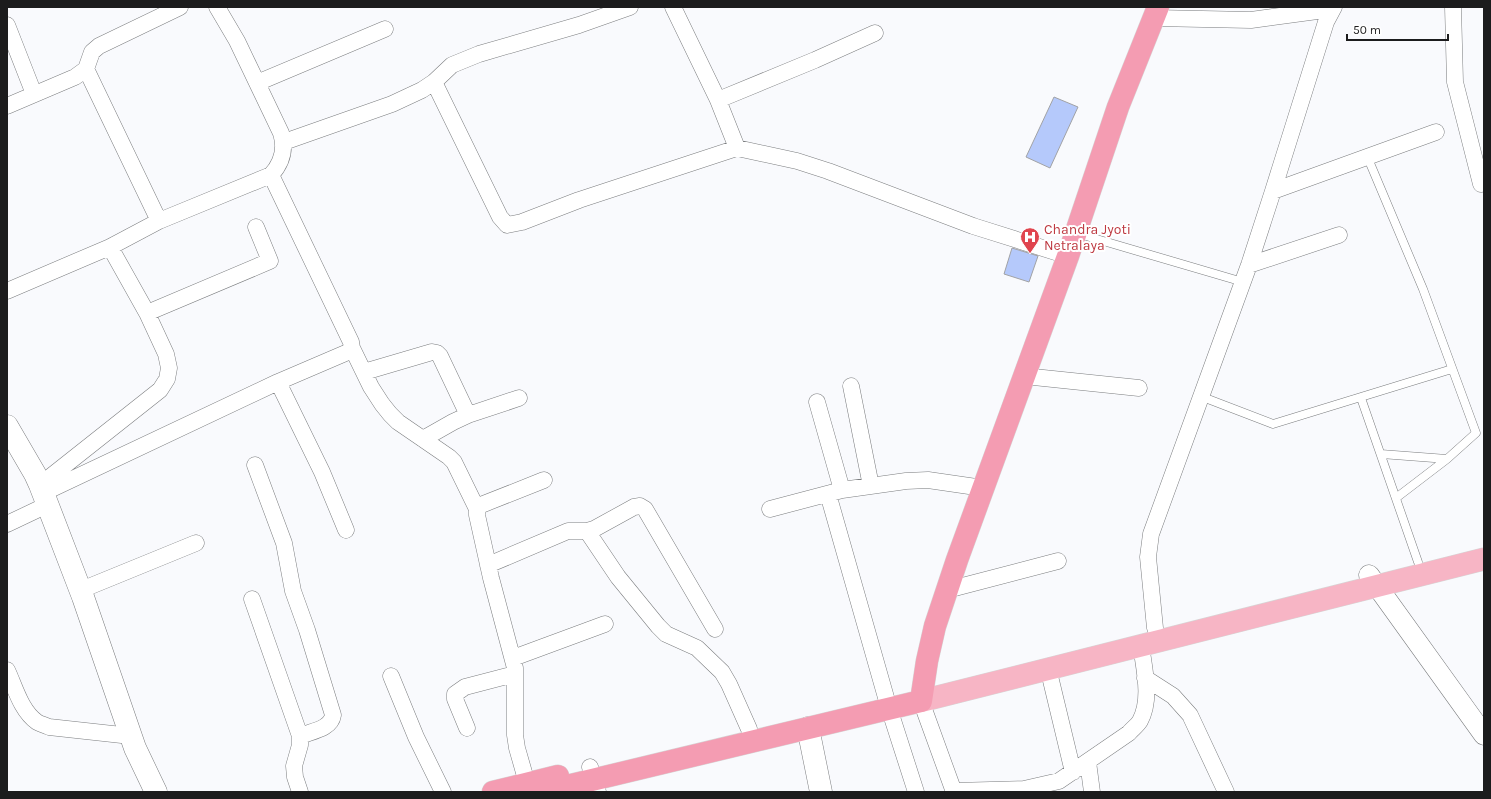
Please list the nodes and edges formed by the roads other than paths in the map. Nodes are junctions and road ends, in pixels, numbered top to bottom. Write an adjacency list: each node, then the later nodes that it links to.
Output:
1 (180, 7): 12 (street)
2 (218, 7): 14 (street)
3 (630, 7): 13 (street)
4 (673, 7): 16 (street)
5 (1453, 7): 23 (street)
6 (1333, 8): 7 (street); 24 (street)
7 (1311, 10): 8 (street)
8 (1156, 13): 27 (highway)
9 (7, 25): 15 (street)
10 (385, 29): 14 (street)
11 (875, 33): 16 (street)
12 (86, 69): 15 (street); 25 (street)
13 (434, 82): 19 (street); 20 (street)
14 (257, 83): 19 (street)
15 (34, 94): 17 (street)
16 (718, 100): 20 (street)
17 (7, 106)
18 (1436, 132): 21 (street)
19 (284, 142): 22 (street)
20 (737, 148): 30 (street)
21 (1367, 156): 24 (street); 36 (lane)
22 (271, 175): 25 (street); 35 (street)
23 (1481, 184)
24 (1273, 191): 31 (street)
25 (159, 221): 29 (street)
26 (256, 227): 34 (street)
27 (1076, 232): 30 (highway); 32 (lane)
28 (1339, 235): 31 (street)
29 (110, 247): 33 (street); 34 (street)
30 (1068, 256): 38 (highway)
31 (1249, 265): 32 (street)
32 (1243, 282): 42 (street)
33 (7, 291)
34 (147, 313): 56 (street)
35 (352, 348): 37 (street); 39 (street)
36 (1452, 368): 44 (lane); 50 (lane)
37 (364, 372): 46 (street); 48 (street)
38 (1024, 376): 41 (street); 54 (highway)
39 (278, 382): 56 (street); 61 (street)
40 (851, 386): 53 (street)
41 (1139, 388)
42 (1200, 396): 44 (lane); 74 (street)
43 (519, 398): 46 (street)
44 (1361, 398): 49 (lane)
45 (817, 402): 55 (street)
46 (468, 415): 48 (street)
47 (7, 426): 56 (main road)
48 (424, 439): 58 (street)
49 (1381, 454): 50 (lane); 57 (lane)
50 (1447, 459): 57 (lane)
51 (255, 465): 90 (street)
52 (544, 480): 58 (street)
53 (871, 486): 54 (street); 55 (street)
54 (984, 488): 71 (highway)
55 (834, 492): 59 (street); 84 (street)
56 (43, 494): 60 (street); 70 (main road)
57 (1396, 498): 67 (lane)
58 (477, 509): 68 (street)
59 (770, 509)
60 (7, 524)
61 (346, 530)
62 (587, 531): 68 (street); 75 (street); 87 (street)
63 (196, 543): 70 (street)
64 (1484, 546): 67 (main road)
65 (1484, 559): 69 (main road)
66 (1058, 561): 71 (street)
67 (1418, 562): 69 (main road)
68 (488, 565): 77 (street)
69 (1372, 580): 74 (main road); 76 (main road); 88 (street)
70 (81, 590): 89 (main road)
71 (947, 590): 83 (highway)
72 (252, 599): 90 (street)
73 (606, 624): 77 (street)
74 (1155, 628): 83 (main road)
75 (715, 629)
76 (1141, 645): 78 (main road); 82 (street)
77 (513, 658): 80 (street)
78 (1048, 668): 83 (main road); 92 (street)
79 (7, 670): 89 (street)
80 (515, 674): 85 (street); 94 (street)
81 (391, 676): 97 (street)
82 (1145, 678): 91 (street); 103 (street)
83 (922, 694): 84 (highway); 101 (street)
84 (887, 702): 86 (highway); 87 (highway); 100 (street)
85 (467, 728)
86 (808, 728): 93 (highway); 99 (main road)
87 (749, 729): 93 (highway)
88 (1484, 735)
89 (131, 736): 95 (main road)
90 (300, 736): 96 (street)
91 (1088, 762): 92 (street); 102 (street)
92 (1073, 772): 101 (street)
93 (594, 780): 94 (highway)
94 (535, 788): 98 (highway)
95 (156, 792)
96 (300, 792)
97 (443, 792)
98 (494, 792)
99 (821, 792)
100 (916, 792)
101 (954, 792)
102 (1092, 792)
103 (1226, 792)

